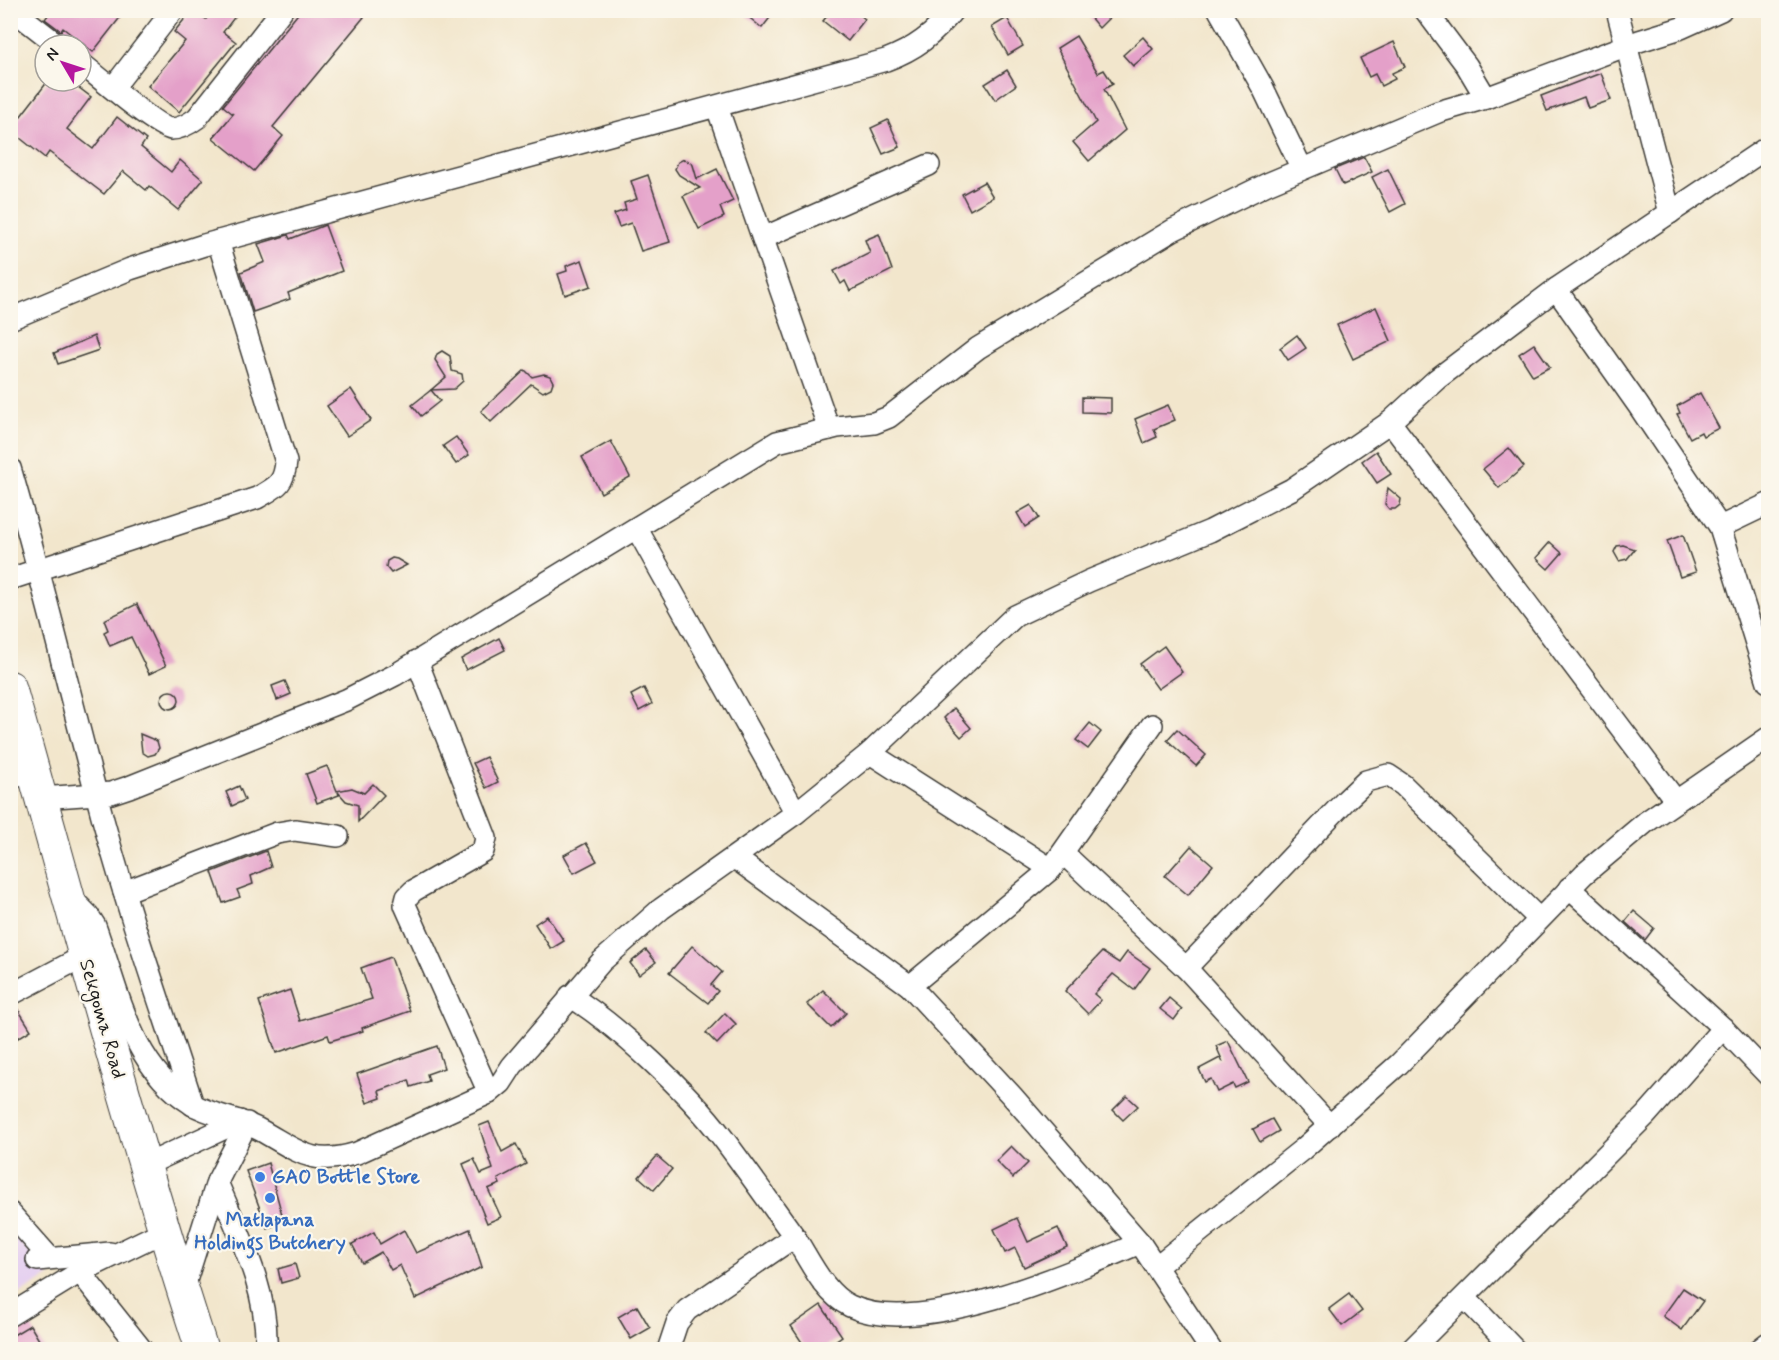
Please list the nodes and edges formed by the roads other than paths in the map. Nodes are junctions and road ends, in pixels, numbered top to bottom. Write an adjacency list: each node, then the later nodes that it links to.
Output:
1 (13, 10): 9 (street)
2 (173, 10): 12 (street)
3 (282, 10): 12 (street)
4 (952, 10): 14 (street)
5 (1219, 10): 17 (street)
6 (1425, 10): 13 (street)
7 (1617, 10): 10 (street)
8 (1721, 10): 10 (street)
9 (43, 33)
10 (1626, 45): 13 (street); 18 (street)
11 (93, 72): 12 (street)
12 (113, 88)
13 (1486, 98): 17 (street)
14 (717, 107): 19 (street); 20 (street)
15 (1768, 147): 18 (street)
16 (929, 165): 19 (street)
17 (1302, 169): 24 (street)
18 (1670, 213): 21 (street)
19 (763, 238): 24 (street)
20 (218, 241): 22 (street); 29 (street)
21 (1556, 289): 23 (street); 27 (street)
22 (10, 318)
23 (1390, 422): 36 (street); 39 (street)
24 (829, 429): 28 (street)
25 (10, 468): 29 (street)
26 (1768, 504): 27 (street)
27 (1720, 527): 32 (street)
28 (637, 528): 31 (street); 40 (street)
29 (40, 570): 30 (street); 38 (street)
30 (10, 579)
31 (417, 661): 38 (street); 55 (street)
32 (1768, 682)
33 (10, 687): 37 (highway, Sekgoma Road)
34 (1152, 725): 43 (street)
35 (1768, 738): 39 (street)
36 (870, 753): 40 (street); 43 (street)
37 (28, 782): 38 (street); 46 (highway, Sekgoma Road)
38 (96, 794): 45 (street)
39 (1676, 801): 44 (street)
40 (796, 813): 42 (street)
41 (338, 836): 45 (street)
42 (735, 858): 50 (street); 52 (street)
43 (1057, 861): 49 (street); 50 (street)
44 (1569, 888): 47 (street); 53 (street)
45 (124, 892): 56 (street)
46 (66, 894): 48 (highway, Sekgoma Road); 56 (street)
47 (1538, 918): 49 (street); 58 (street)
48 (84, 956): 51 (street); 59 (highway, Sekgoma Road)
49 (1186, 968): 58 (street)
50 (910, 987): 64 (street)
51 (10, 995)
52 (570, 996): 55 (street); 63 (street)
53 (1723, 1028): 54 (street); 69 (street)
54 (1768, 1075)
55 (489, 1093): 57 (street)
56 (193, 1105): 57 (street)
57 (244, 1122): 59 (street); 60 (street)
58 (1330, 1126): 66 (street)
59 (146, 1165): 62 (highway, Sekgoma Road)
60 (217, 1182): 68 (street); 74 (street)
61 (10, 1213): 65 (street)
62 (164, 1231): 65 (street); 68 (highway, Sekgoma Road)
63 (794, 1237): 64 (street); 75 (street)
64 (1140, 1243): 66 (street)
65 (119, 1252): 67 (street)
66 (1157, 1266): 76 (street)
67 (80, 1272): 70 (street); 72 (street)
68 (183, 1290): 73 (highway, Sekgoma Road)
69 (1464, 1298): 77 (street); 78 (street)
70 (10, 1315)
71 (1768, 1343): 79 (street)
72 (142, 1350)
73 (202, 1350)
74 (266, 1350)
75 (668, 1350)
76 (1211, 1350)
77 (1411, 1350)
78 (1515, 1350)
79 (1759, 1350)

